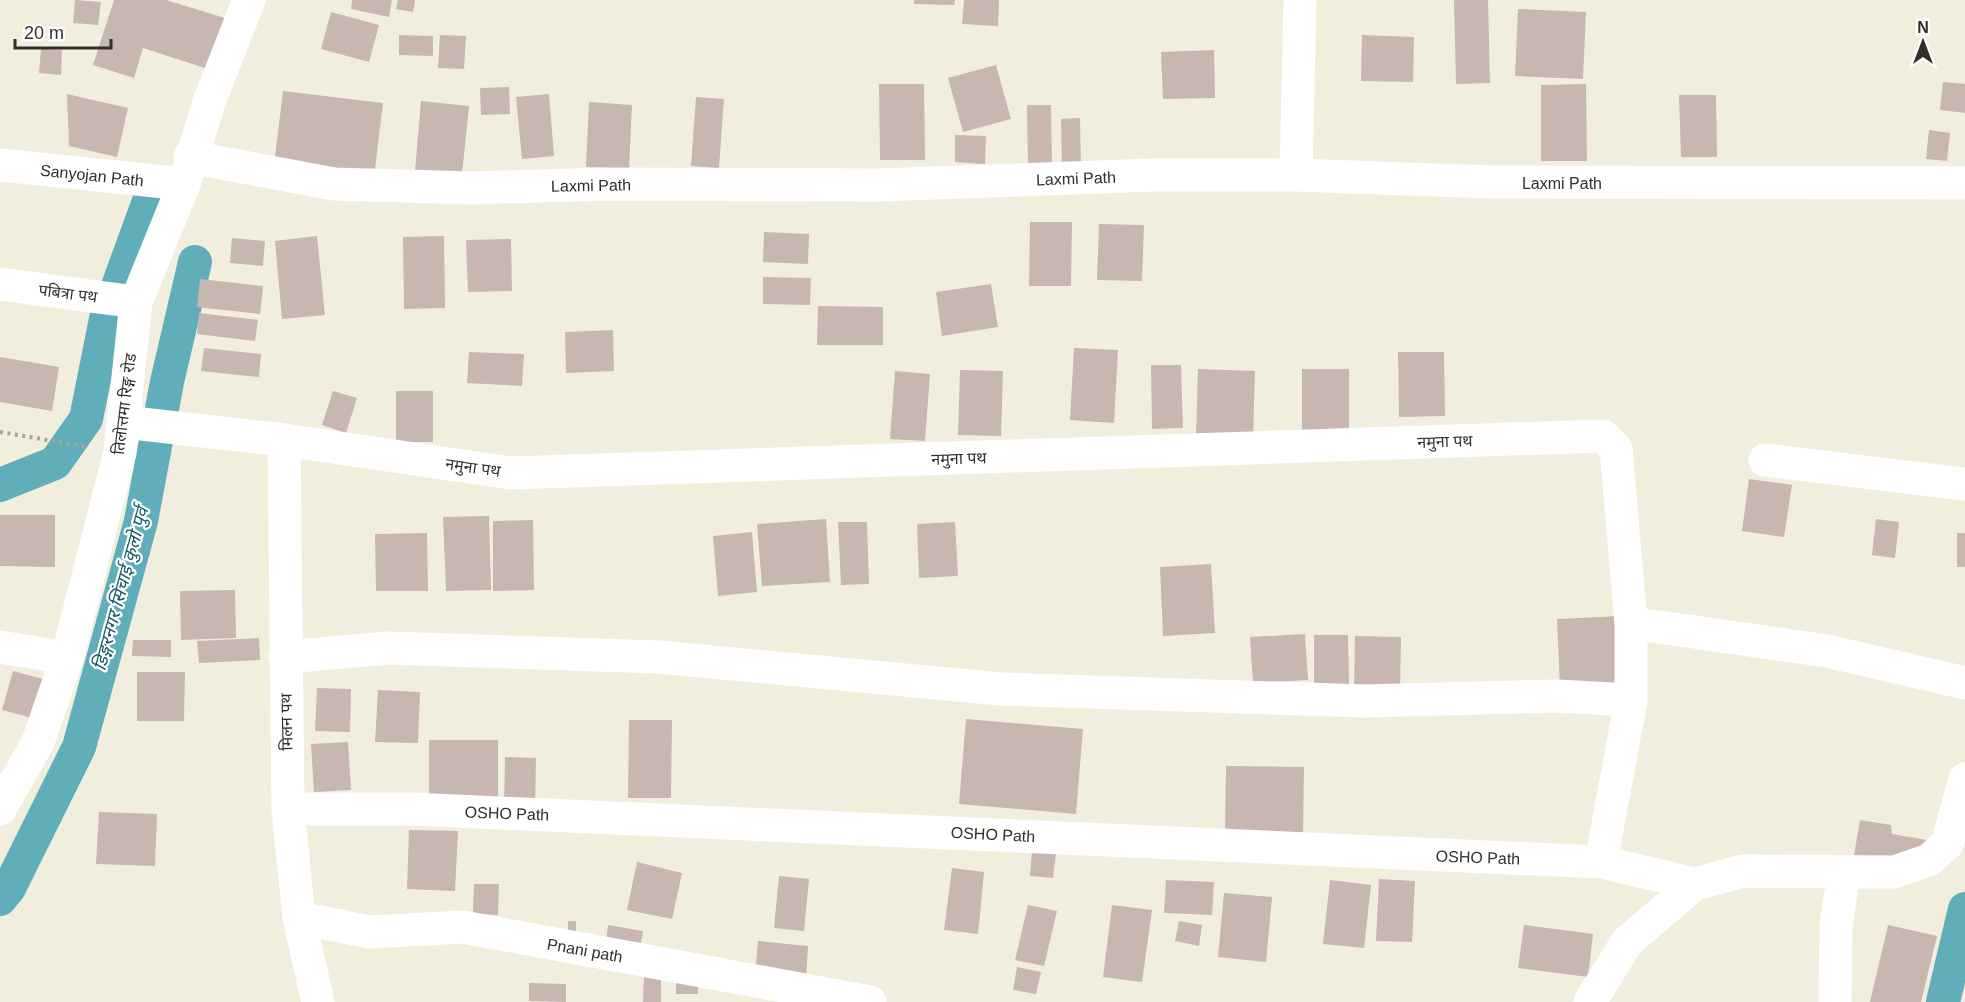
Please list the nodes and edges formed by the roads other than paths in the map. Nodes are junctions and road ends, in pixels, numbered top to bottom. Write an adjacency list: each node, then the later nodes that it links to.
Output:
1 (249, 0): 4 (street, तिलोत्तमा रिङ्ग रोड)
2 (1300, 0): 5 (street)
3 (0, 165): 4 (street, Sanyojan Path)
4 (187, 171): 5 (street, Laxmi Path); 8 (street, तिलोत्तमा रिङ्ग रोड)
5 (1296, 175): 6 (street, Laxmi Path)
6 (1965, 183)
7 (0, 284): 8 (street, पबित्रा पथ)
8 (135, 302): 9 (street, तिलोत्तमा रिङ्ग रोड)
9 (126, 422): 10 (street, नमुना पथ); 16 (street, तिलोत्तमा रिङ्ग रोड)
10 (284, 440): 13 (street, नमुना पथ); 15 (street, मिलन पथ)
11 (1765, 460): 12 (street)
12 (1965, 484)
13 (1631, 623): 17 (street); 18 (street, नमुना पथ)
14 (0, 647): 16 (street)
15 (285, 657): 18 (street); 21 (street, मिलन पथ)
16 (67, 658): 20 (street, तिलोत्तमा रिङ्ग रोड)
17 (1965, 682)
18 (1631, 700): 22 (street, नमुना पथ)
19 (1965, 779): 23 (street)
20 (0, 808)
21 (288, 809): 22 (street, OSHO Path); 25 (street, मिलन पथ)
22 (1601, 862): 24 (street, OSHO Path)
23 (1845, 872): 24 (street); 29 (street)
24 (1695, 884): 28 (street)
25 (299, 918): 26 (street, मिलन पथ); 27 (street, Pnani path)
26 (318, 1002)
27 (870, 1002)
28 (1590, 1002)
29 (1835, 1002)

